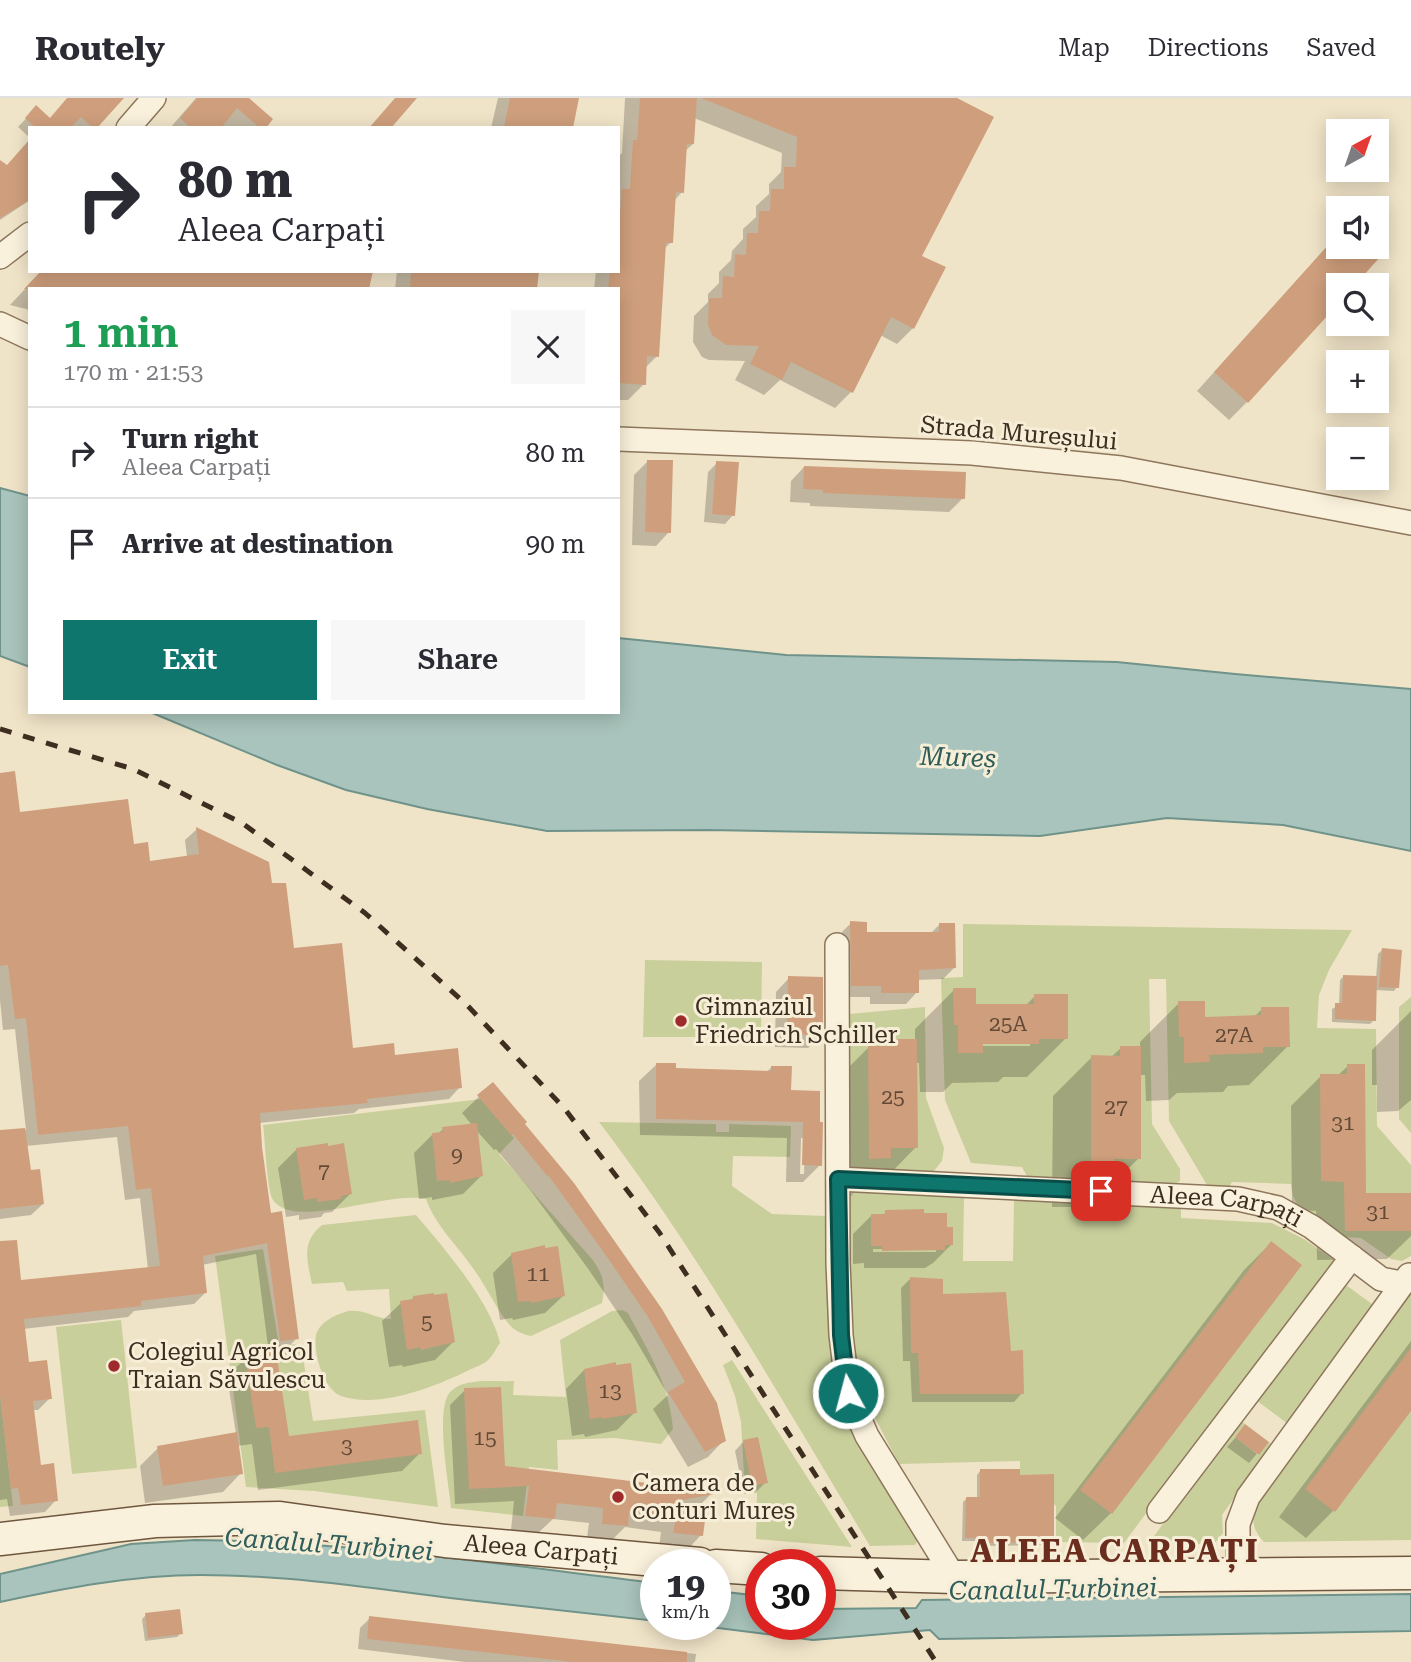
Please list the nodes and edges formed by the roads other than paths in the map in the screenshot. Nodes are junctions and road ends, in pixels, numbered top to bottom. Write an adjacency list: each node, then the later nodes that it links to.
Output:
1 (155, 98): 2 (street)
2 (130, 126)
3 (28, 236): 4 (street)
4 (0, 257)
5 (0, 324): 6 (street)
6 (28, 337)
7 (620, 439): 8 (street, Strada Mureșului)
8 (1411, 523)
9 (837, 945): 10 (street)
10 (838, 1179): 11 (street, Aleea Carpați); 19 (street)
11 (1352, 1257): 12 (street, Aleea Carpați); 13 (street)
12 (1406, 1278): 18 (street, Aleea Carpați)
13 (1159, 1511)
14 (2, 1537): 15 (street, Aleea Carpați)
15 (640, 1559)
16 (836, 1573): 19 (street)
17 (1411, 1573): 18 (street)
18 (1238, 1574): 19 (street)
19 (954, 1577)

